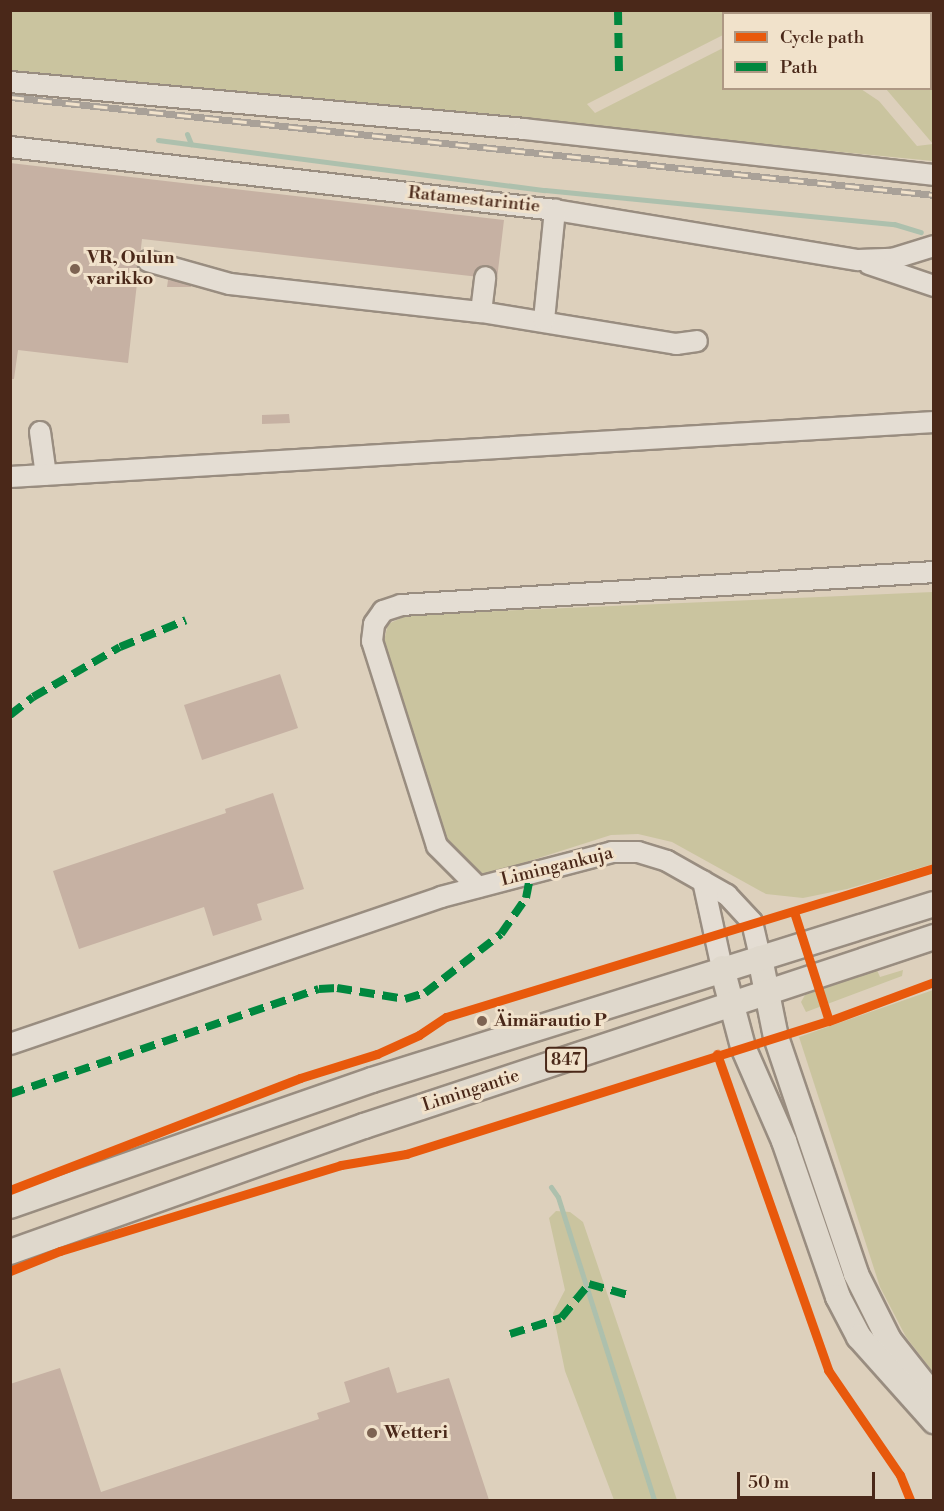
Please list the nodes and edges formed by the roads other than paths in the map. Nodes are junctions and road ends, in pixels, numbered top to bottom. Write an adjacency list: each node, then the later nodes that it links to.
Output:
1 (10, 82): 3 (street)
2 (10, 147): 4 (street, Ratamestarintie)
3 (933, 175)
4 (555, 210): 6 (street, Ratamestarintie); 11 (street)
5 (933, 246): 6 (street, Ratamestarintie)
6 (858, 260): 9 (street)
7 (148, 261): 10 (street)
8 (484, 277): 10 (street)
9 (933, 286)
10 (480, 312): 11 (street)
11 (544, 320): 12 (street)
12 (697, 341)
13 (933, 422): 15 (street)
14 (40, 432): 15 (street)
15 (46, 475): 16 (street)
16 (10, 477)
17 (933, 572): 19 (street)
18 (703, 881): 19 (street, Limingankuja); 22 (street, Limingankuja); 23 (street)
19 (478, 887): 26 (street, Limingankuja)
20 (933, 904): 22 (main road, 847)
21 (933, 938): 24 (main road, Limingantie / 847)
22 (760, 958): 23 (main road, 847); 24 (main road)
23 (723, 968): 25 (main road); 27 (main road, 847)
24 (768, 994): 25 (main road, Limingantie / 847); 29 (main road)
25 (732, 1005): 28 (main road, Limingantie / 847); 30 (main road)
26 (10, 1044)
27 (10, 1206)
28 (10, 1252)
29 (933, 1396)
30 (933, 1421)

